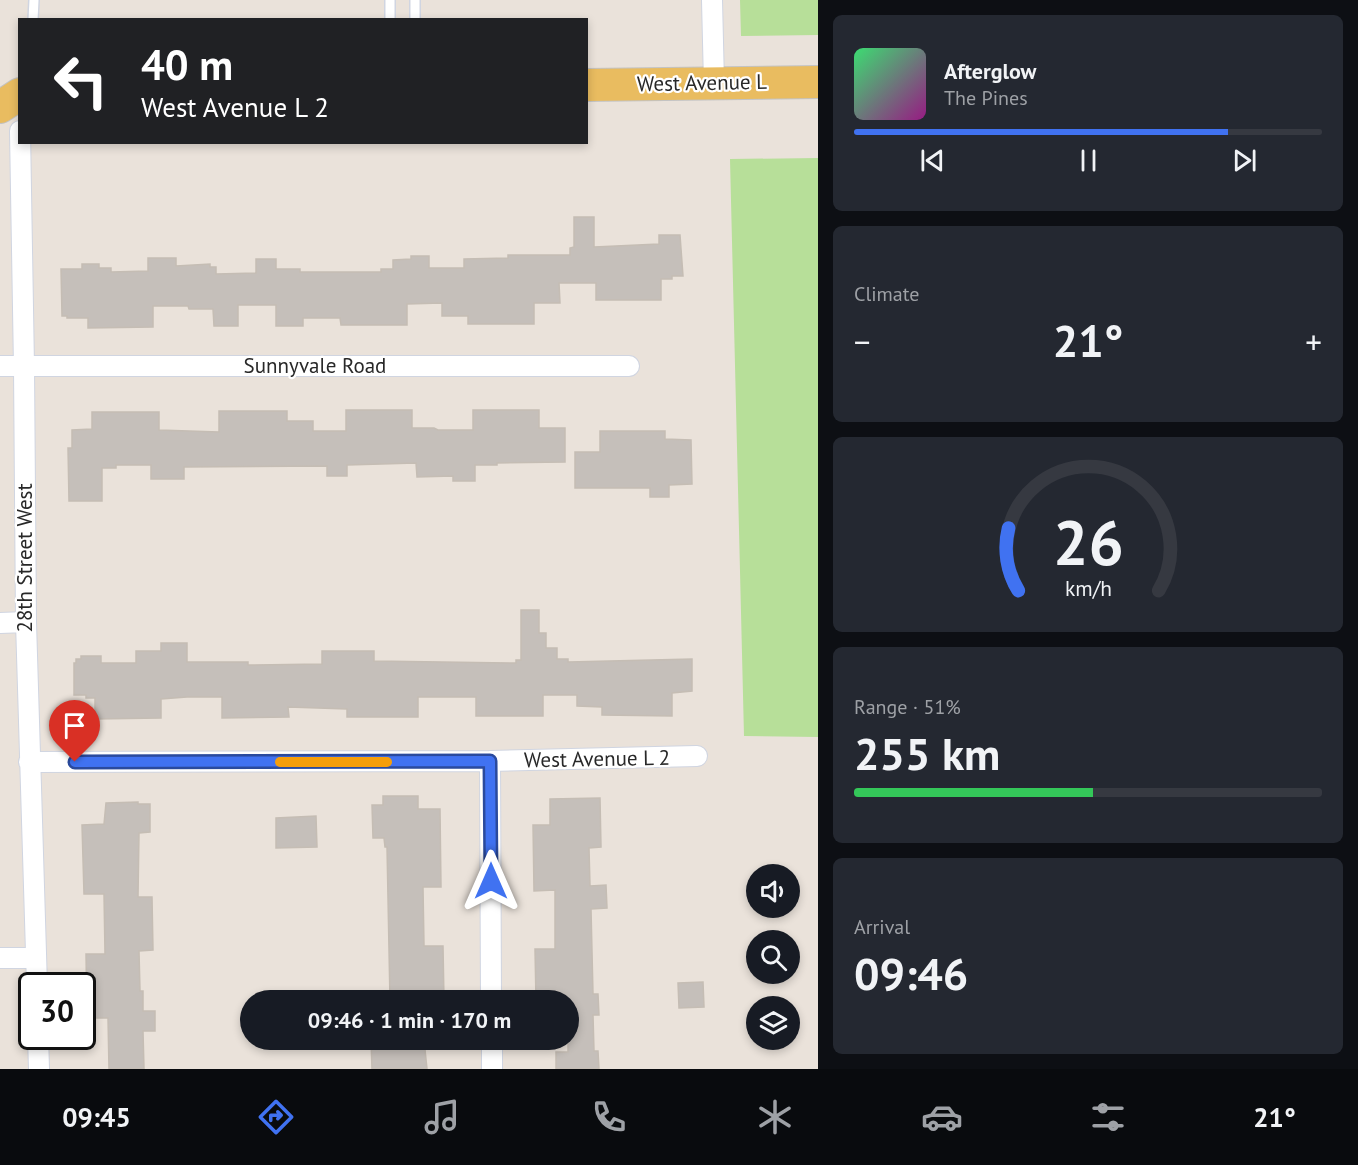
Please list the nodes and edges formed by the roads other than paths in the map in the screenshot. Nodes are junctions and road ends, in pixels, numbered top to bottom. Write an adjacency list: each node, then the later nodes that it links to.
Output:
1 (34, 0): 5 (lane)
2 (390, 0): 6 (lane)
3 (415, 0): 7 (lane)
4 (712, 0): 10 (street)
5 (33, 18)
6 (390, 18)
7 (415, 18)
8 (0, 80): 12 (main road)
9 (818, 82): 10 (main road, West Avenue L)
10 (714, 83): 11 (main road, West Avenue L)
11 (588, 85)
12 (18, 91)
13 (18, 94): 14 (main road)
14 (0, 107)
15 (20, 144): 17 (street, 28th Street West)
16 (0, 366): 17 (street, Sunnyvale Road)
17 (24, 366): 18 (street, Sunnyvale Road); 20 (street, 28th Street West)
18 (629, 366)
19 (0, 622): 20 (street)
20 (26, 622): 23 (street, 28th Street West)
21 (698, 756): 22 (street, West Avenue L 2)
22 (490, 761): 23 (street, West Avenue L 2); 27 (street)
23 (29, 762): 25 (street, 28th Street West)
24 (0, 958): 25 (street)
25 (36, 958): 26 (street, 28th Street West)
26 (36, 972)
27 (491, 990)
28 (38, 1050): 30 (street)
29 (492, 1050): 31 (street)
30 (39, 1069)
31 (492, 1069)

